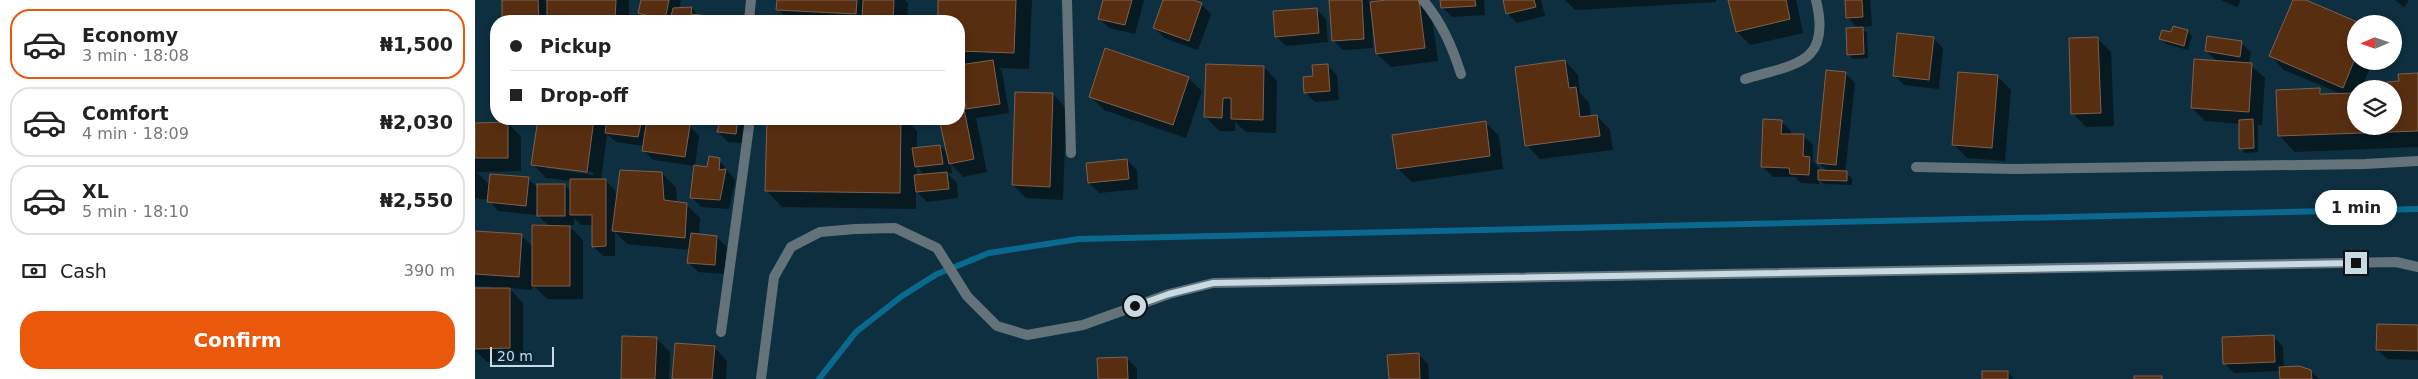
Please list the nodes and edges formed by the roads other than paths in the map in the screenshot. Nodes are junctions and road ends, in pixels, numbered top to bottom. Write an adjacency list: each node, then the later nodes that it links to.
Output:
1 (751, 0): 5 (street)
2 (1067, 0): 9 (street)
3 (1423, 0): 6 (street)
4 (1816, 0): 7 (street)
5 (750, 15)
6 (1461, 74)
7 (1745, 79)
8 (749, 125): 13 (street)
9 (1071, 153)
10 (2418, 161): 11 (street)
11 (1916, 167)
12 (2418, 267): 14 (street)
13 (721, 332)
14 (761, 379)

